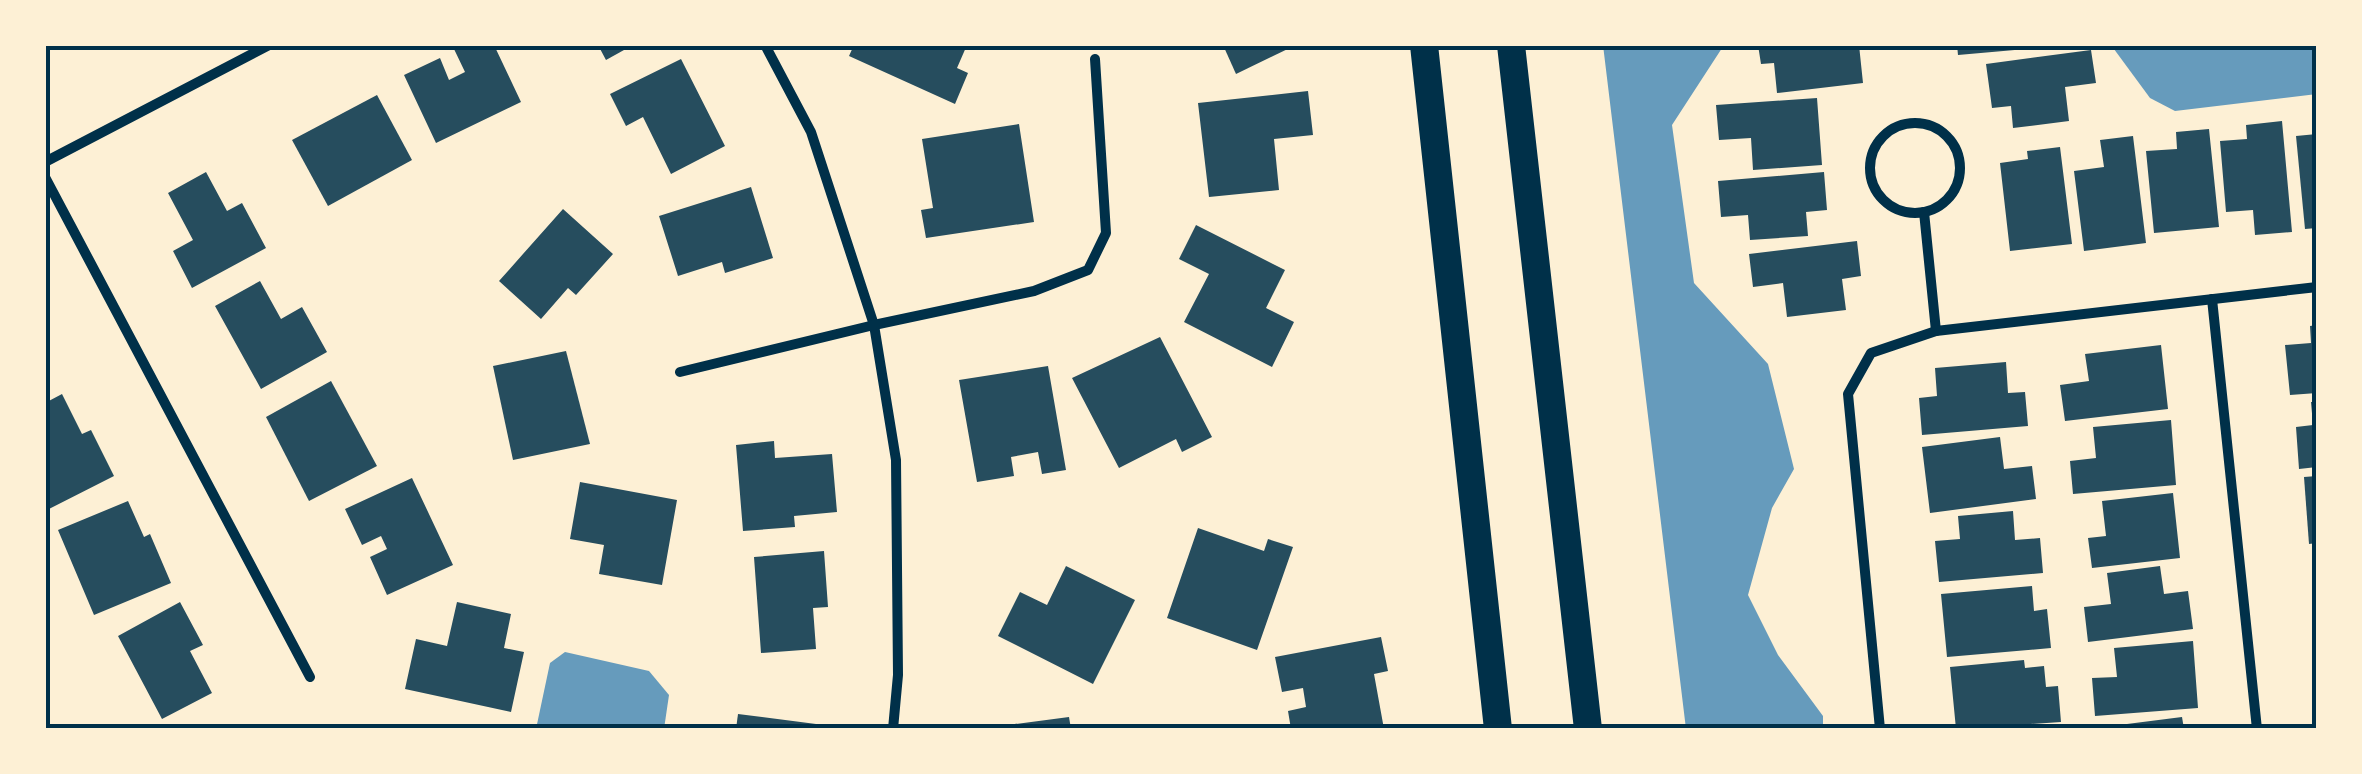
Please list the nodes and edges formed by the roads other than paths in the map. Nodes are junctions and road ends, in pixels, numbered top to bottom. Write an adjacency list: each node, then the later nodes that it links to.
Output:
1 (269, 45): 5 (street)
2 (765, 45): 12 (street)
3 (1424, 45): 17 (highway)
4 (1510, 45): 18 (highway)
5 (256, 48): 7 (street)
6 (1095, 59): 12 (street)
7 (45, 162)
8 (45, 177): 15 (street)
9 (1924, 212): 9 (street); 13 (street)
10 (2317, 287): 11 (street)
11 (2212, 299): 13 (street); 20 (street)
12 (874, 325): 14 (street); 16 (street)
13 (1936, 331): 19 (street)
14 (680, 372)
15 (310, 678)
16 (892, 729)
17 (1498, 729)
18 (1588, 729)
19 (1880, 729)
20 (2258, 729)

